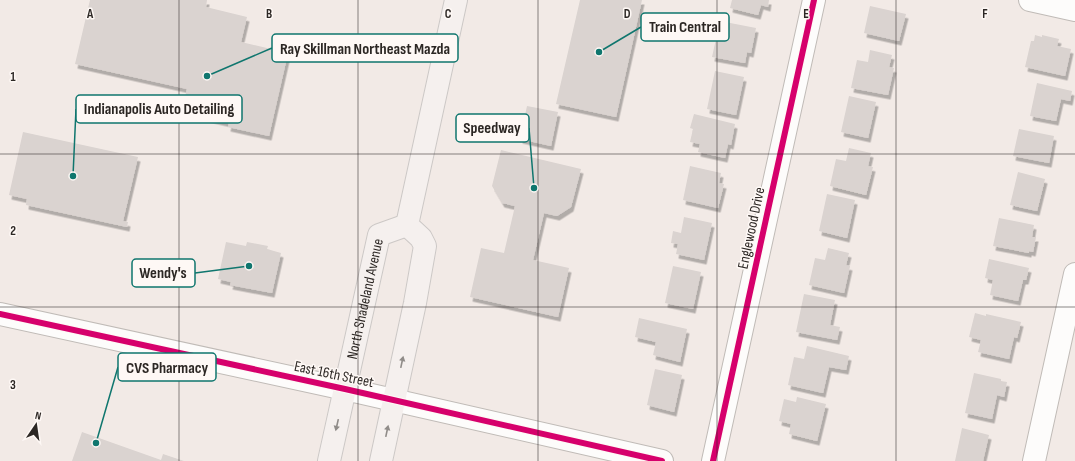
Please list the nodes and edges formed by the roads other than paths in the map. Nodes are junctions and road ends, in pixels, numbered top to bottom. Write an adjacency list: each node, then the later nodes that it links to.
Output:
1 (456, 0): 5 (main road)
2 (814, 0): 13 (street, Englewood Drive)
3 (1030, 0): 4 (street)
4 (1075, 10)
5 (407, 225): 8 (main road, North Shadeland Avenue); 9 (main road, one-way to 5)
6 (1075, 274): 14 (street)
7 (0, 314): 8 (street, East 16th Street)
8 (345, 389): 9 (street, East 16th Street); 10 (main road, North Shadeland Avenue, one-way to 10)
9 (394, 400): 11 (main road, one-way to 9); 12 (street, East 16th Street)
10 (329, 461)
11 (381, 461)
12 (662, 461)
13 (713, 461)
14 (1034, 461)

